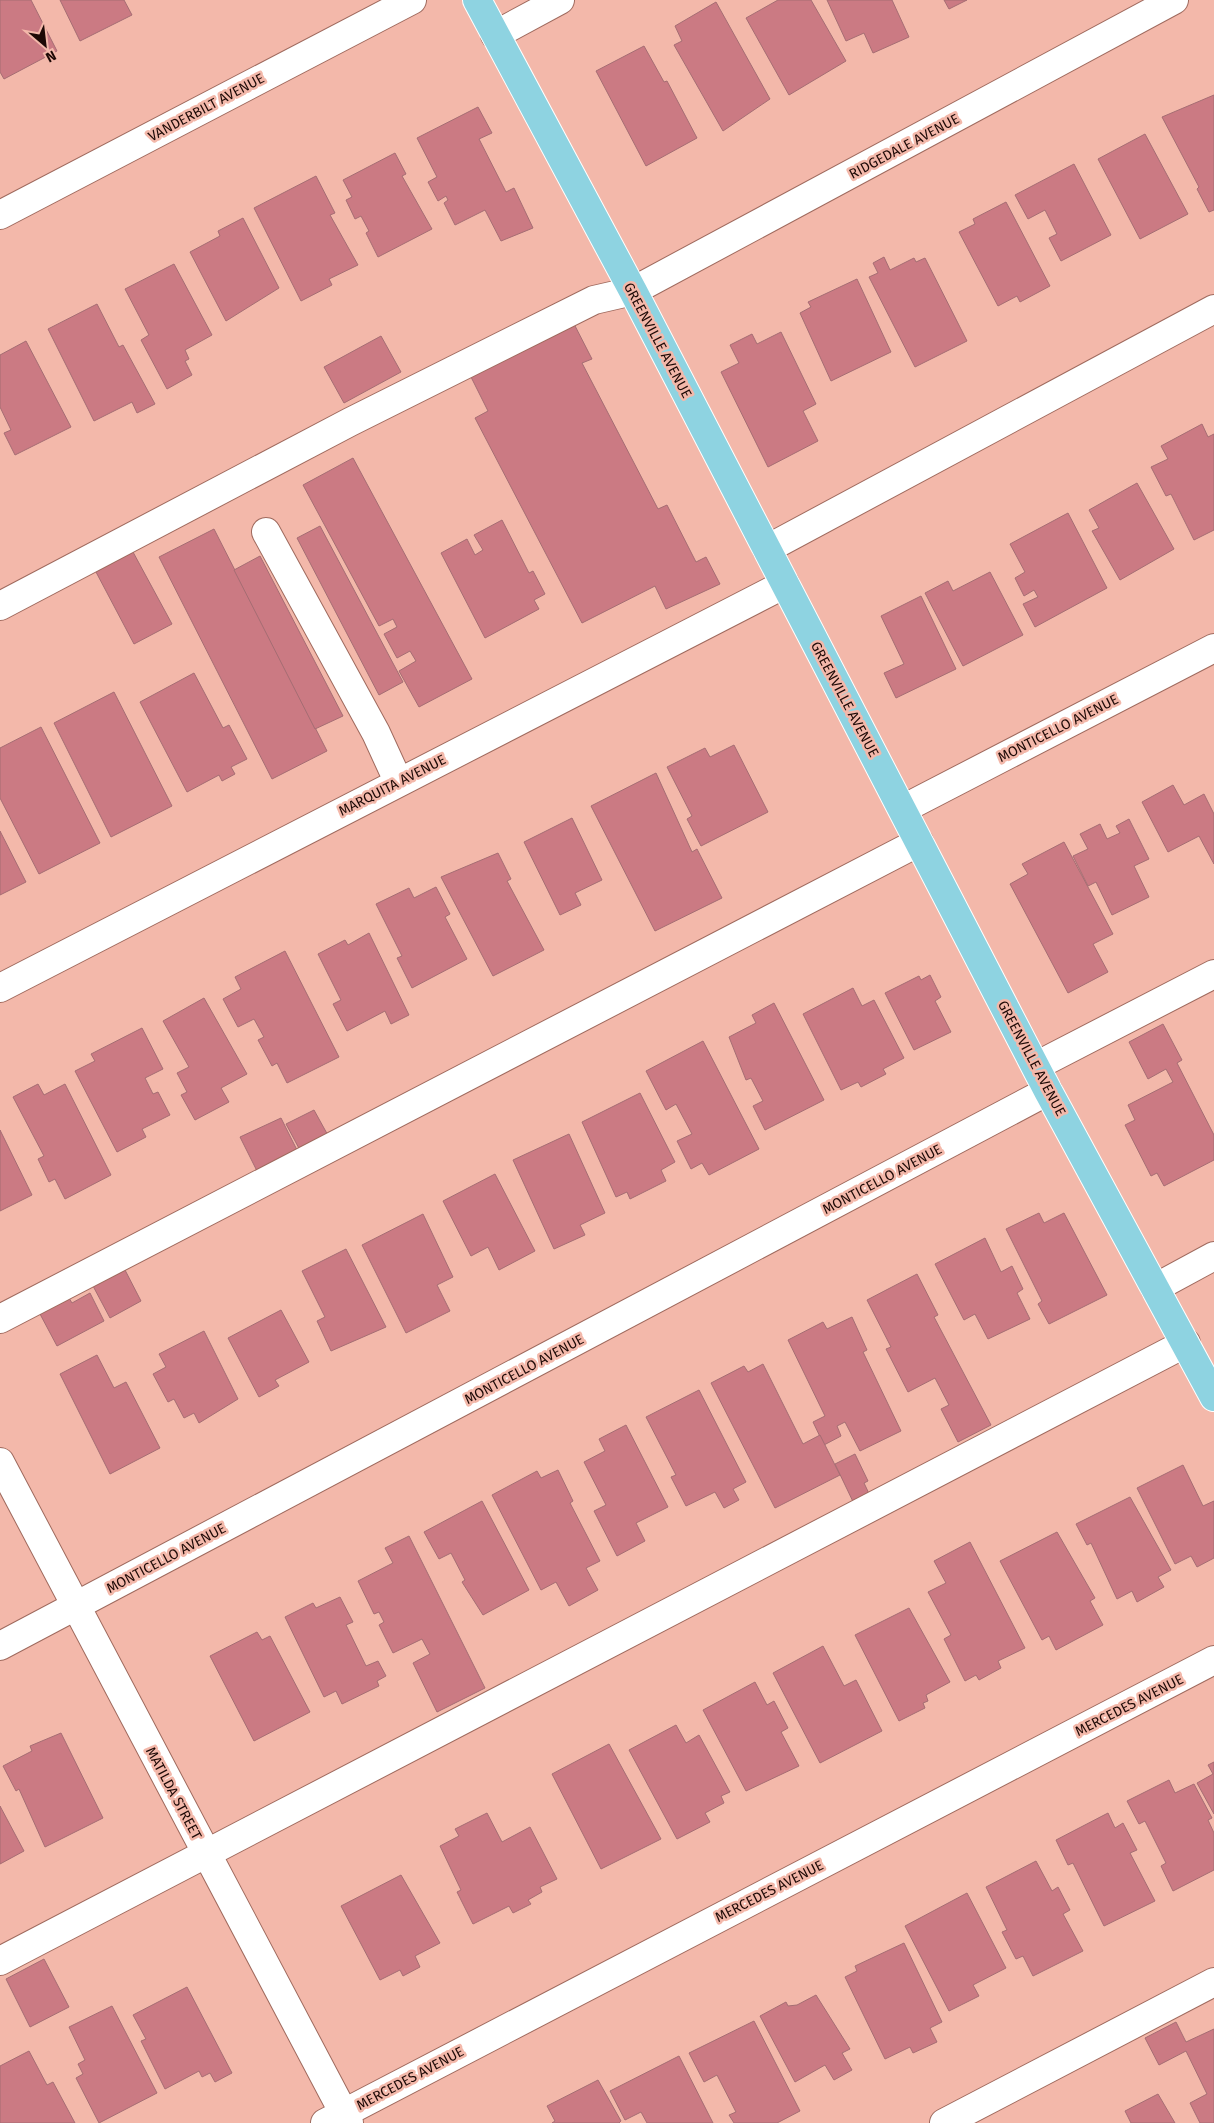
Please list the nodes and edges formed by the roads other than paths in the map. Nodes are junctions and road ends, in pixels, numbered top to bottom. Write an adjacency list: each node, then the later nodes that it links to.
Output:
1 (412, 0): 6 (street, VANDERBILT AVENUE)
2 (477, 0): 5 (main road, GREENVILLE AVENUE)
3 (560, 0): 5 (street)
4 (1174, 0): 7 (street, RIDGEDALE AVENUE)
5 (495, 34): 7 (main road, GREENVILLE AVENUE)
6 (0, 215)
7 (633, 291): 10 (main road, GREENVILLE AVENUE); 12 (street, RIDGEDALE AVENUE)
8 (1214, 309): 10 (street)
9 (266, 532): 14 (street)
10 (767, 549): 11 (main road, GREENVILLE AVENUE)
11 (785, 584): 14 (street, MARQUITA AVENUE); 15 (main road, GREENVILLE AVENUE)
12 (0, 606)
13 (1214, 648): 15 (street, MONTICELLO AVENUE)
14 (398, 781): 18 (street, MARQUITA AVENUE)
15 (903, 809): 16 (main road, GREENVILLE AVENUE)
16 (919, 842): 19 (main road, GREENVILLE AVENUE); 23 (street)
17 (1214, 974): 19 (street)
18 (0, 988)
19 (1036, 1066): 20 (main road, GREENVILLE AVENUE)
20 (1048, 1091): 22 (main road, GREENVILLE AVENUE); 27 (street, MONTICELLO AVENUE)
21 (1214, 1256): 22 (street)
22 (1155, 1288): 24 (main road, GREENVILLE AVENUE)
23 (0, 1319)
24 (1186, 1343): 25 (main road, GREENVILLE AVENUE); 30 (street)
25 (1214, 1397)
26 (0, 1462): 27 (street, MATILDA STREET)
27 (76, 1606): 28 (street, MONTICELLO AVENUE); 30 (street, MATILDA STREET)
28 (0, 1646)
29 (1214, 1660): 33 (street, MERCEDES AVENUE)
30 (206, 1853): 31 (street); 33 (street, MATILDA STREET)
31 (0, 1961)
32 (1214, 1982): 34 (street)
33 (339, 2120)
34 (944, 2123)

